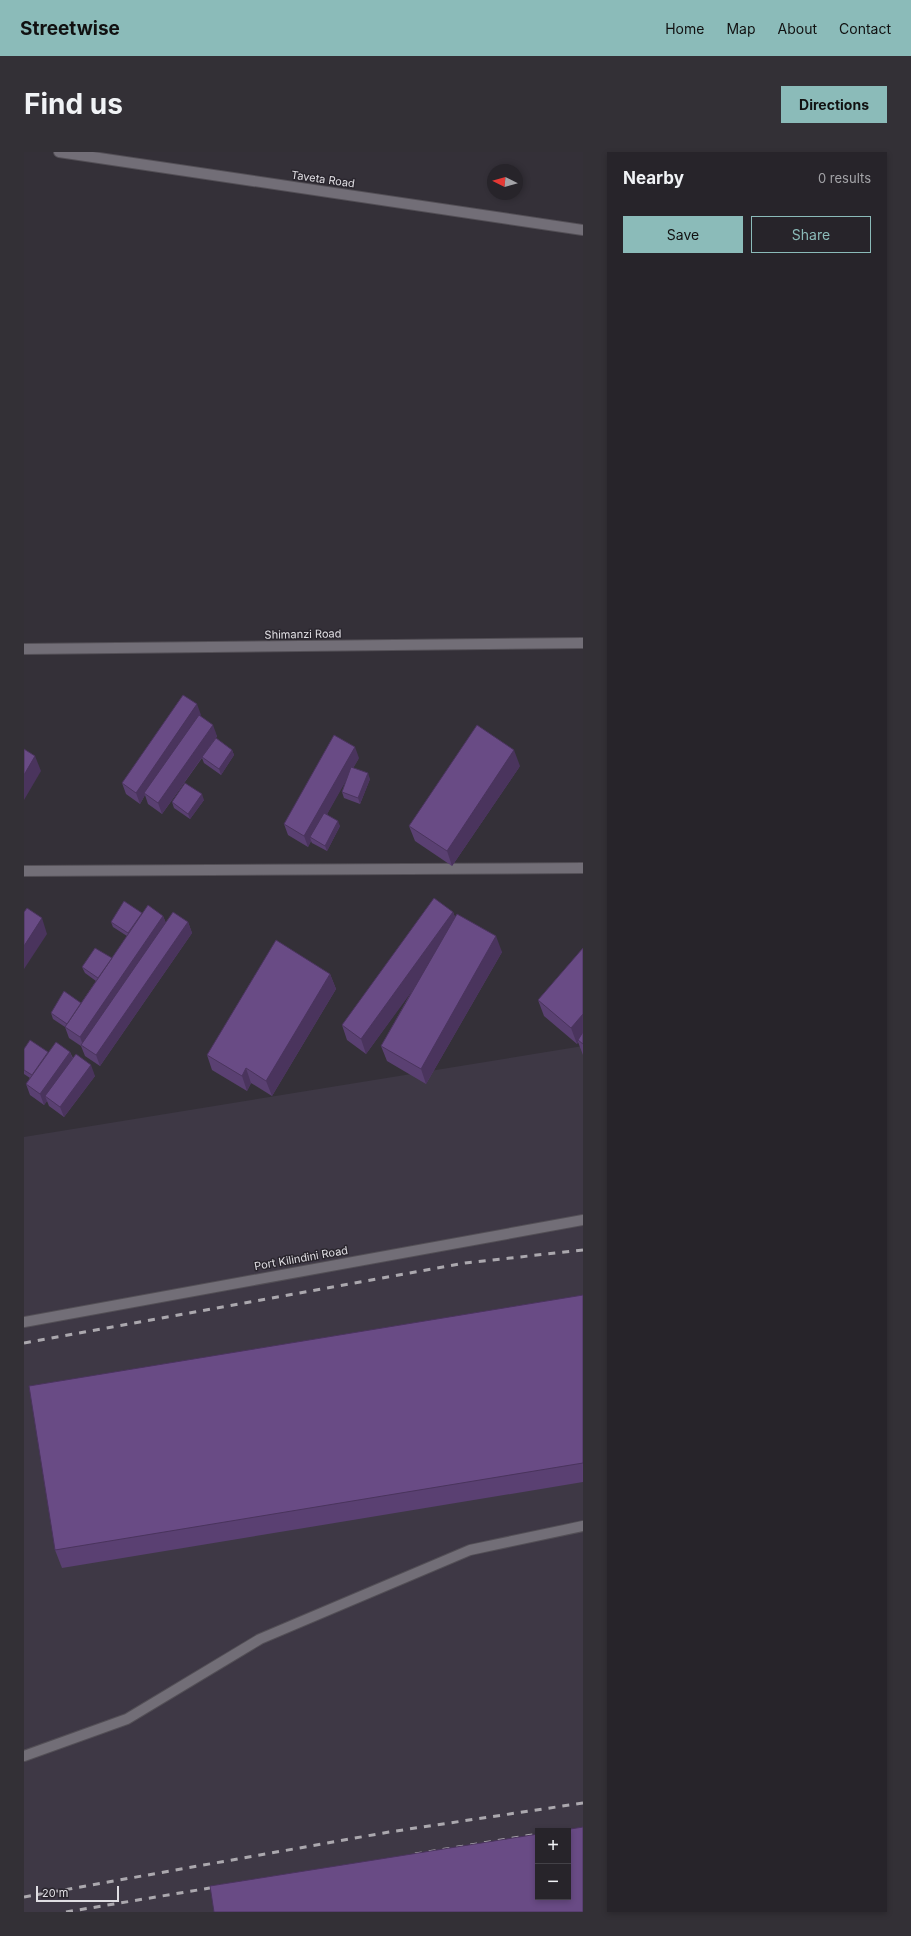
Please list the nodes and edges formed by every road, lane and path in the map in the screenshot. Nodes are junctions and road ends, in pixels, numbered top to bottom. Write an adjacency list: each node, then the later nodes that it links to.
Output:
1 (59, 152): 2 (street, Taveta Road)
2 (583, 230)
3 (583, 643): 4 (street, Shimanzi Road)
4 (24, 649)
5 (583, 868): 6 (street)
6 (24, 871)
7 (583, 1220): 8 (street, Port Kilindini Road)
8 (24, 1322)
9 (583, 1526): 10 (street)
10 (24, 1756)

